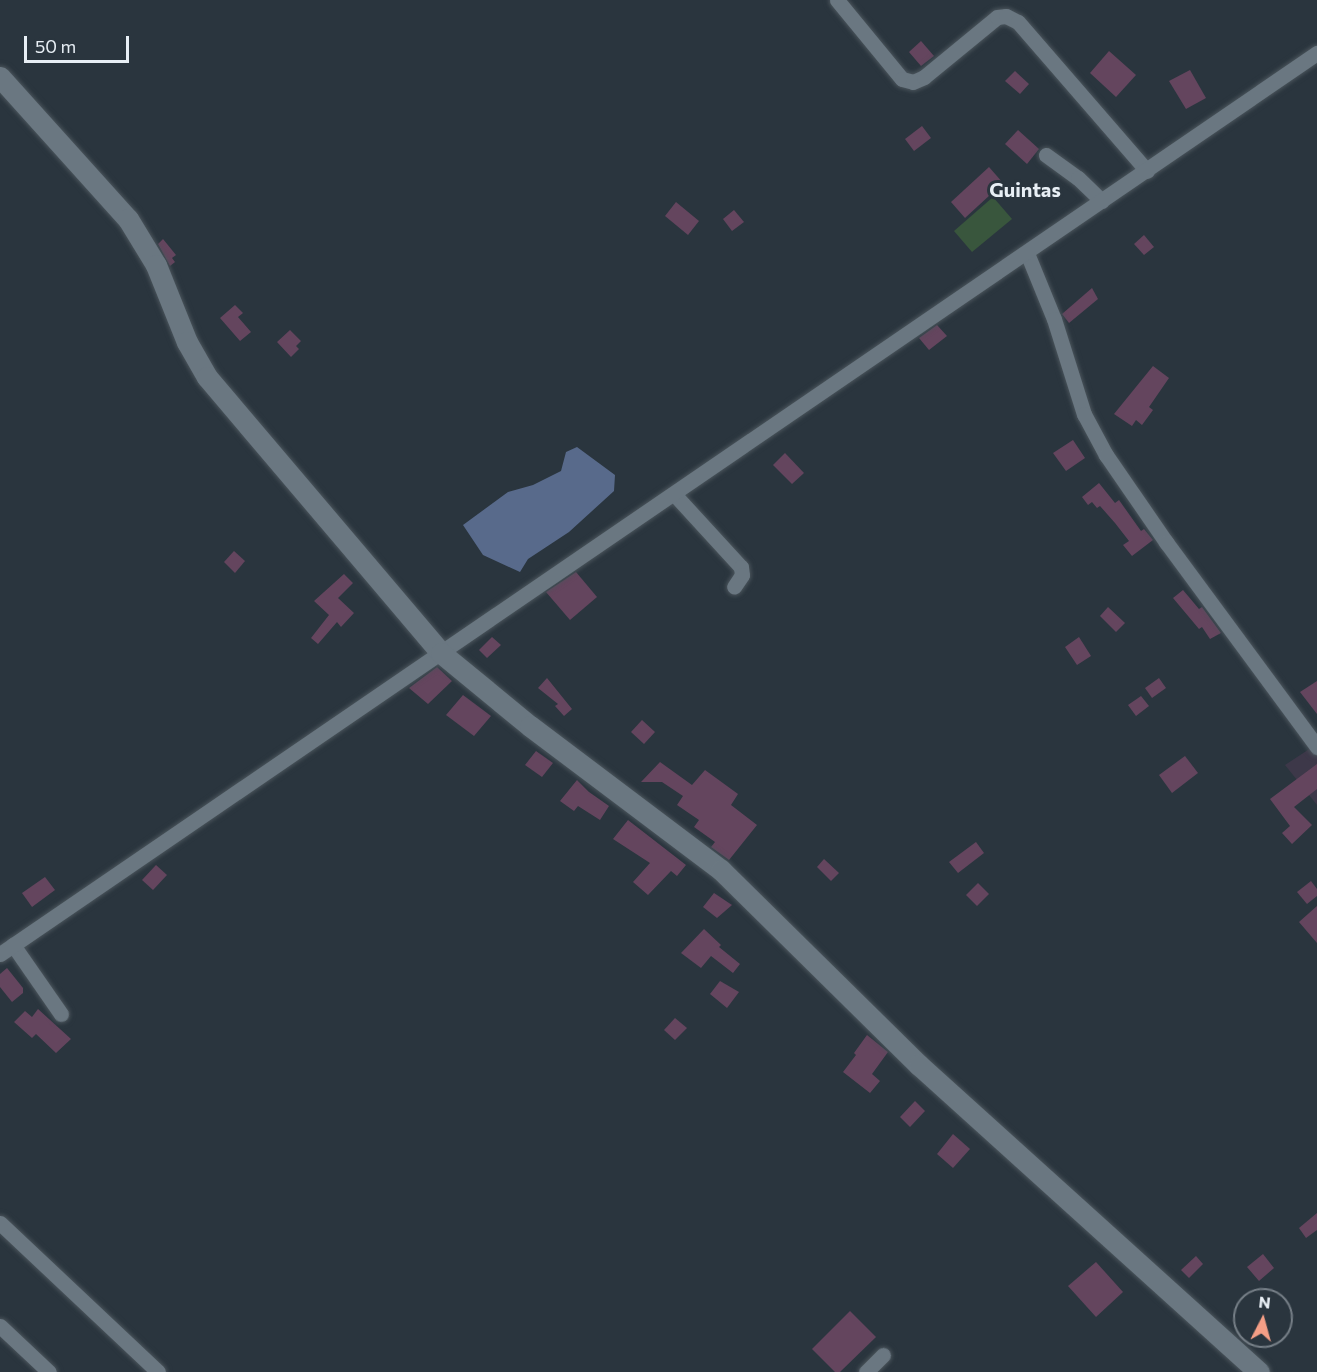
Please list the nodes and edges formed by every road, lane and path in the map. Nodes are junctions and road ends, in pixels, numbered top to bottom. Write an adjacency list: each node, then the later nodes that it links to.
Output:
1 (837, 0): 5 (street)
2 (1317, 53): 5 (street)
3 (0, 77): 10 (street)
4 (1046, 155): 6 (street)
5 (1147, 171): 6 (street)
6 (1102, 201): 7 (street)
7 (1027, 254): 8 (street); 11 (street)
8 (674, 494): 9 (street); 10 (street)
9 (734, 587)
10 (441, 653): 12 (street); 21 (street)
11 (1317, 747)
12 (13, 945): 13 (street); 14 (street)
13 (0, 954)
14 (61, 1014)
15 (0, 1223): 19 (street)
16 (0, 1326): 18 (street)
17 (883, 1355): 20 (street)
18 (48, 1372)
19 (158, 1372)
20 (866, 1372)
21 (1259, 1372)

